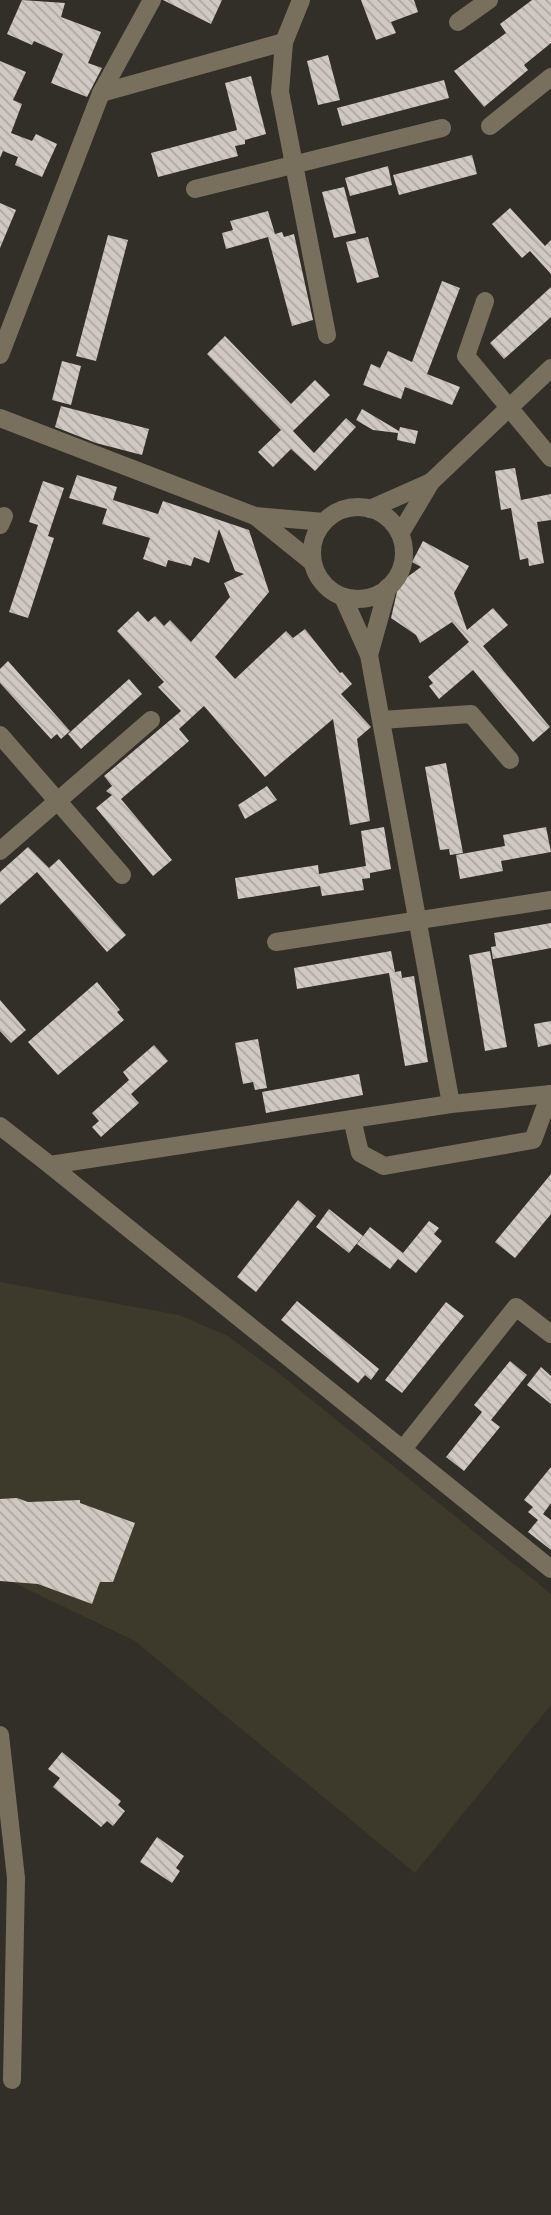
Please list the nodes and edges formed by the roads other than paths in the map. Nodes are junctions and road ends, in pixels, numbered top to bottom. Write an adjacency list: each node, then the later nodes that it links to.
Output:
1 (301, 0): 5 (street)
2 (489, 0): 4 (street)
3 (150, 1): 7 (street)
4 (458, 22)
5 (284, 42): 7 (street); 10 (street)
6 (551, 77): 8 (street)
7 (101, 93): 14 (street)
8 (491, 126)
9 (442, 128): 10 (street)
10 (295, 165): 11 (street); 13 (street)
11 (195, 189)
12 (485, 301): 16 (street)
13 (327, 335)
14 (0, 355)
15 (551, 368): 16 (street)
16 (507, 410): 18 (street); 19 (street)
17 (0, 418): 21 (street)
18 (551, 458)
19 (431, 482): 20 (street); 23 (street)
20 (370, 509): 22 (street); 23 (street)
21 (255, 516): 22 (street); 24 (street)
22 (324, 522): 24 (street)
23 (400, 534): 25 (street)
24 (312, 562): 26 (street)
25 (388, 587): 26 (street); 27 (street)
26 (343, 597): 27 (street)
27 (369, 655): 29 (street)
28 (151, 720): 32 (street)
29 (381, 720): 31 (street); 36 (street)
30 (0, 735): 32 (street)
31 (510, 760)
32 (57, 801): 33 (street); 34 (street)
33 (0, 851)
34 (122, 875)
35 (551, 900): 36 (street)
36 (417, 920): 37 (street); 39 (street)
37 (276, 942)
38 (550, 1094): 39 (street); 40 (street)
39 (451, 1104): 40 (street)
40 (352, 1119): 42 (street)
41 (0, 1126): 42 (street)
42 (50, 1165): 44 (street)
43 (551, 1334): 44 (street)
44 (403, 1449): 45 (street)
45 (551, 1569)
46 (0, 1735): 47 (street)
47 (1, 1757): 48 (street)
48 (8, 1877): 49 (street)
49 (7, 1957): 50 (street)
50 (12, 2080)

